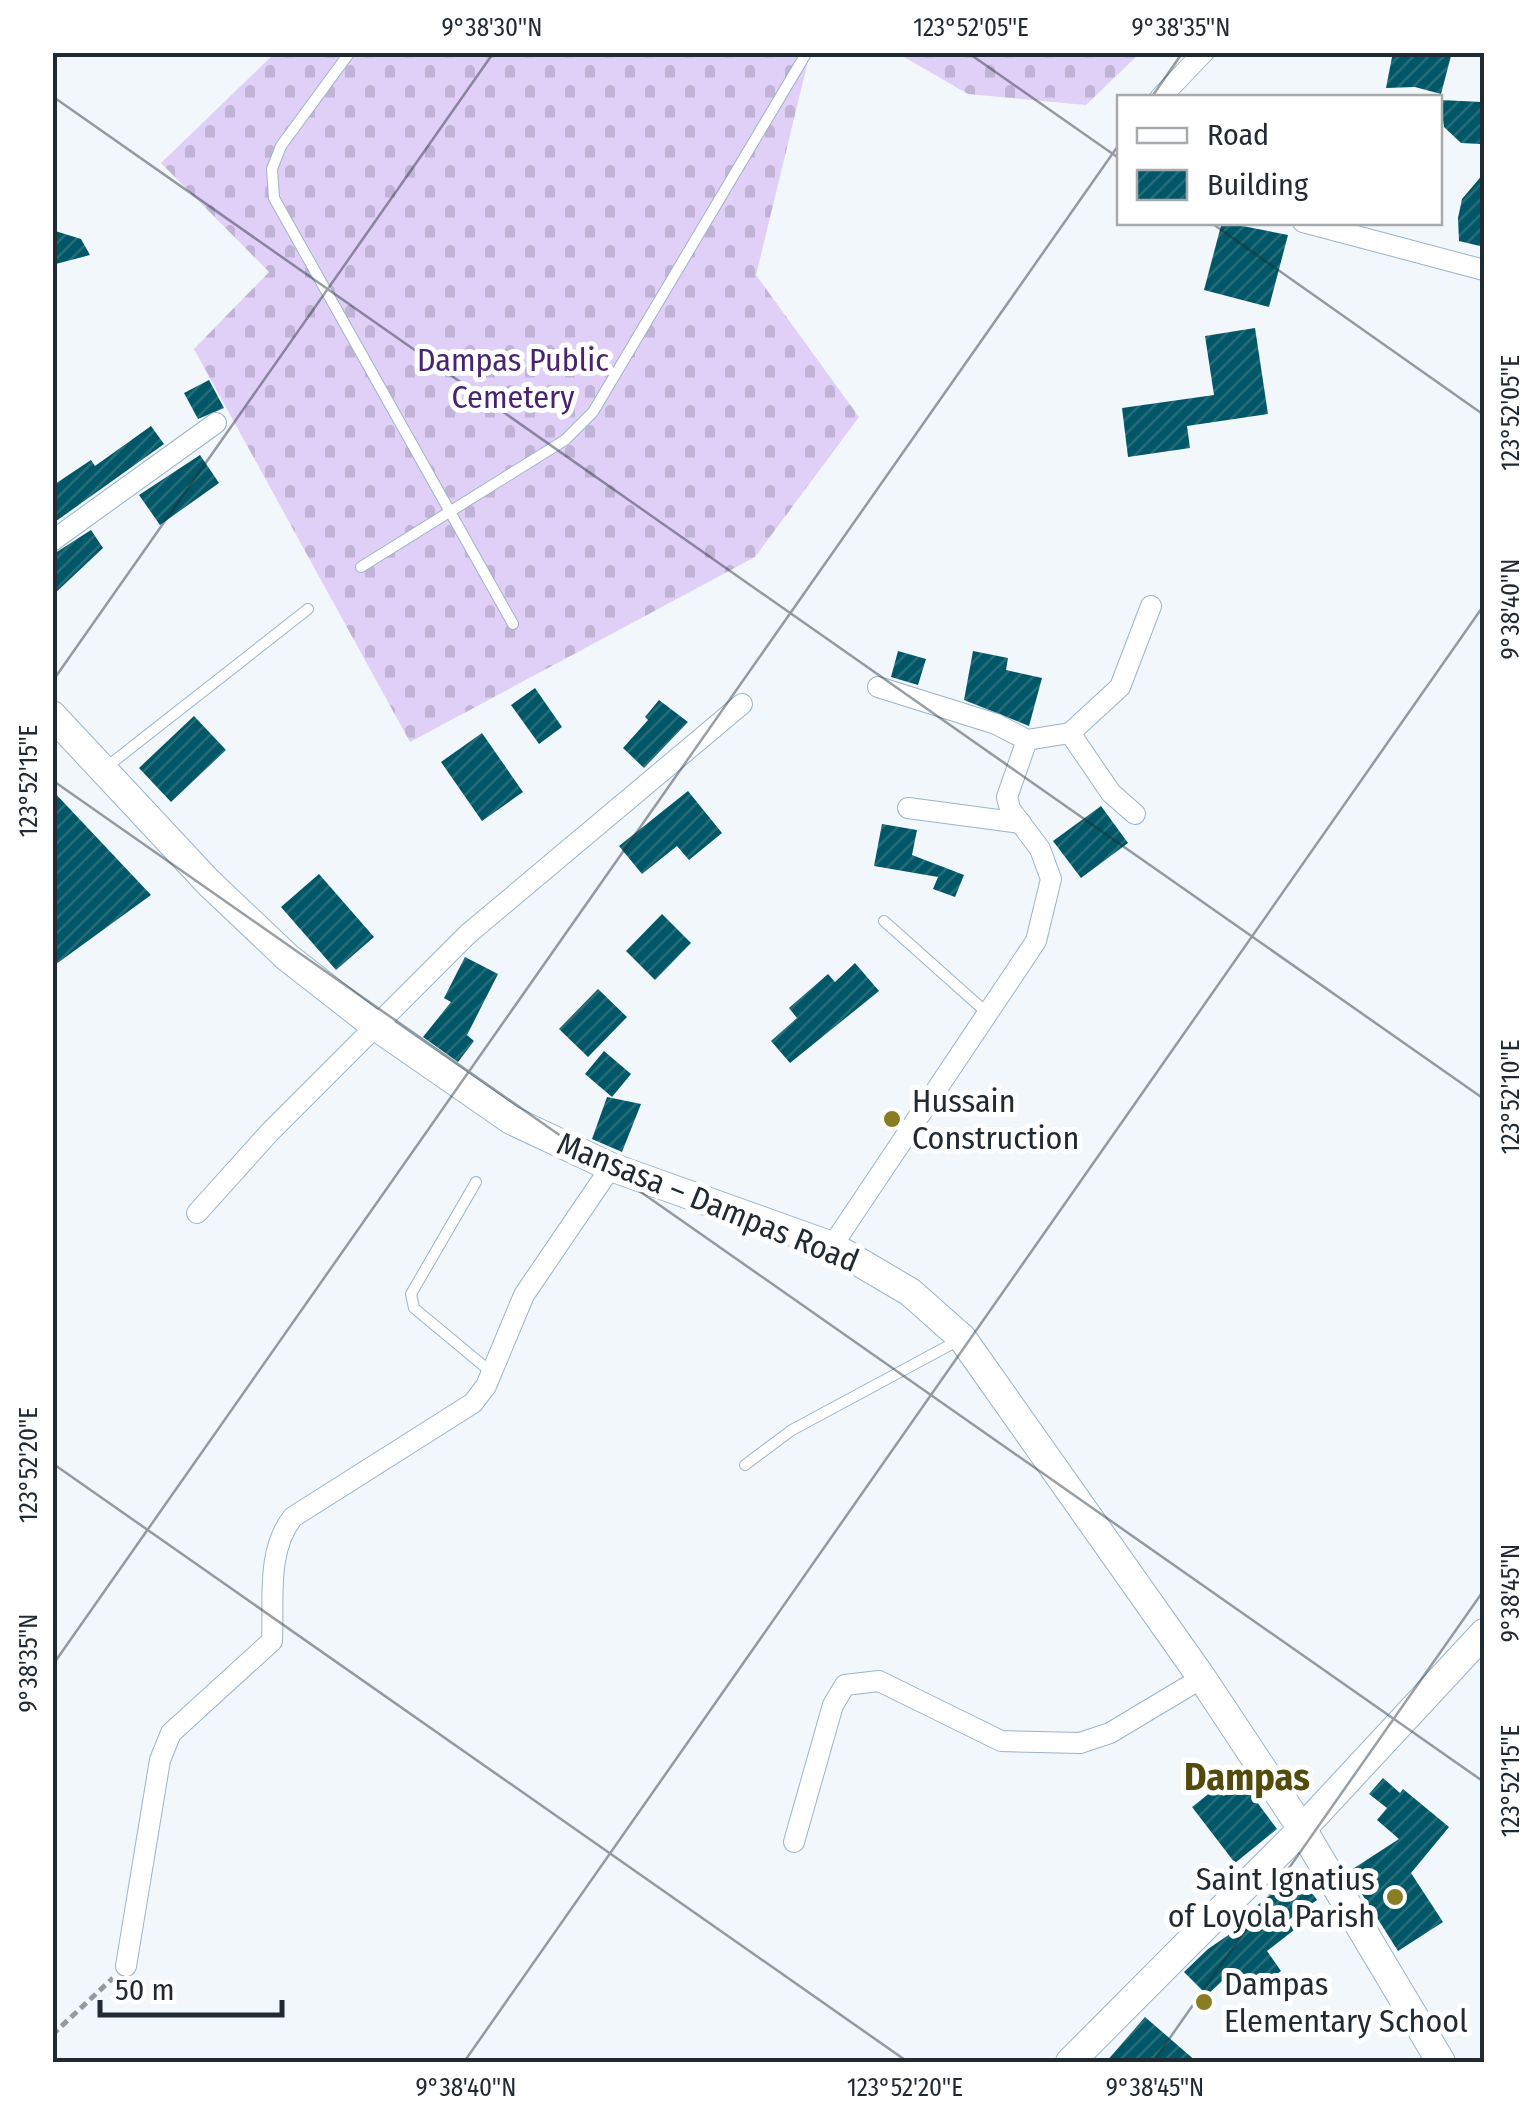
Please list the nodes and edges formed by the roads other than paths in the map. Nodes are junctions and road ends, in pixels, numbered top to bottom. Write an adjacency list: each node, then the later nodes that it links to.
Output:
1 (350, 52): 8 (lane)
2 (807, 52): 8 (lane)
3 (1204, 52): 4 (street)
4 (1163, 95)
5 (1314, 225): 6 (street)
6 (1484, 270)
7 (216, 423): 9 (street)
8 (450, 512): 10 (lane); 13 (lane)
9 (52, 541)
10 (361, 568)
11 (1151, 606): 17 (street)
12 (308, 610): 19 (lane)
13 (513, 624)
14 (878, 687): 18 (street)
15 (742, 704): 25 (street)
16 (52, 715): 19 (main road, Mansasa – Dampas Road)
17 (1070, 733): 18 (street); 21 (street)
18 (1028, 740): 22 (street)
19 (104, 770): 25 (main road, Mansasa – Dampas Road)
20 (908, 808): 22 (street)
21 (1134, 814)
22 (1021, 823): 24 (street)
23 (884, 921): 24 (lane)
24 (986, 1012): 29 (street)
25 (374, 1025): 26 (main road, Mansasa – Dampas Road); 28 (street)
26 (611, 1167): 29 (main road, Mansasa – Dampas Road); 31 (street)
27 (476, 1182): 31 (lane)
28 (196, 1213)
29 (832, 1246): 30 (main road, Mansasa – Dampas Road)
30 (962, 1338): 32 (lane); 34 (main road, Mansasa – Dampas Road)
31 (491, 1373): 37 (street)
32 (744, 1465)
33 (1483, 1638): 35 (main road)
34 (1202, 1678): 35 (main road, Mansasa – Dampas Road); 36 (street)
35 (1302, 1829): 38 (main road); 39 (main road, Mansasa – Dampas Road)
36 (794, 1842)
37 (126, 1966)
38 (1070, 2062)
39 (1440, 2062)

